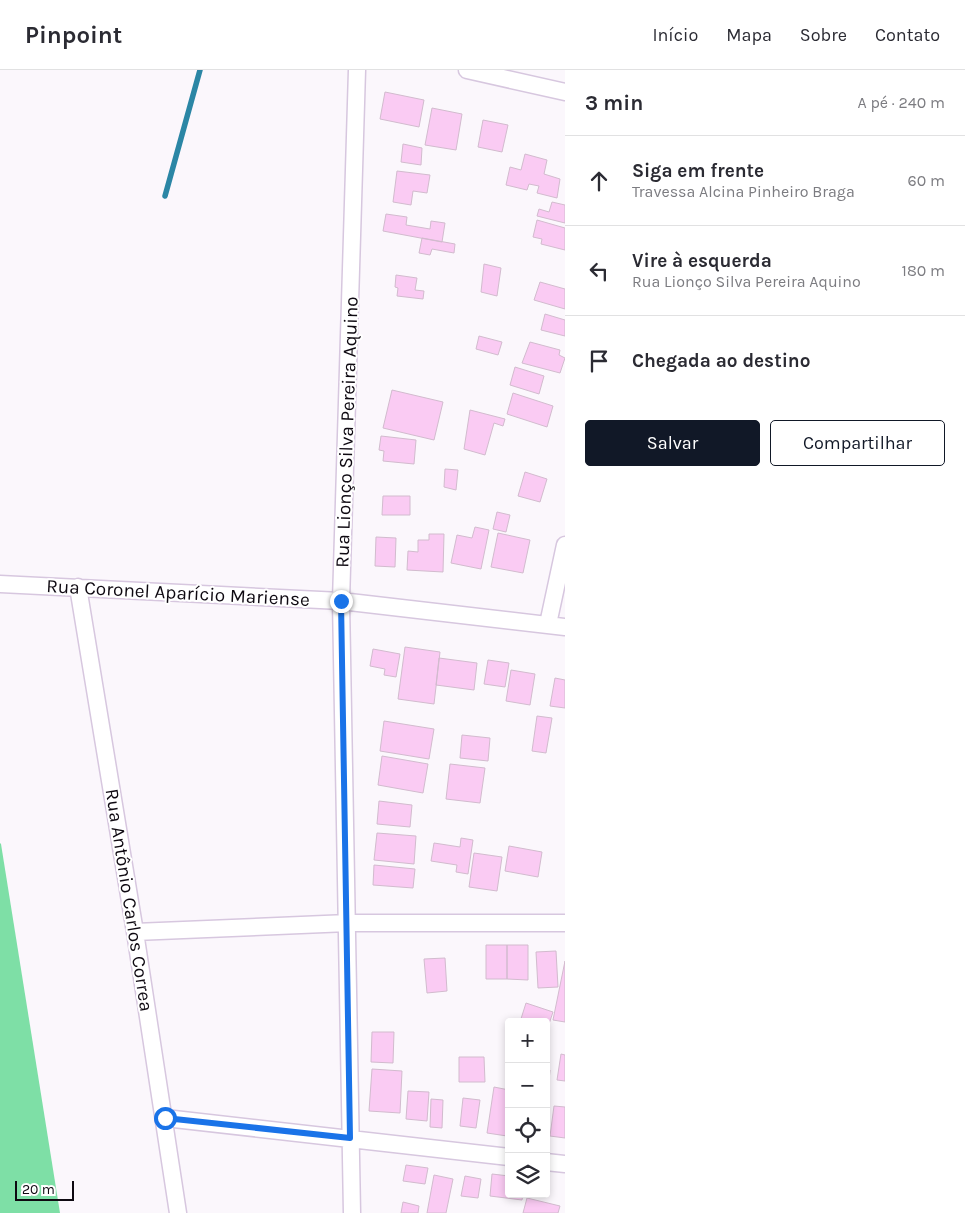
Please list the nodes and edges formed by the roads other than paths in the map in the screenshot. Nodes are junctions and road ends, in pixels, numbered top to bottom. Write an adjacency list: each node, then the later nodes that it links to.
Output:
1 (357, 70): 7 (street, Rua Lionço Silva Pereira Aquino)
2 (467, 70): 3 (street)
3 (565, 92)
4 (565, 545): 8 (street)
5 (0, 584): 6 (street, Rua Coronel Aparício Mariense)
6 (78, 586): 7 (street, Rua Coronel Aparício Mariense); 12 (street, Rua Antônio Carlos Correa)
7 (341, 601): 8 (street, Rua Coronel Aparício Mariense); 10 (street, Rua Lionço Silva Pereira Aquino)
8 (548, 624): 9 (street, Rua Coronel Aparício Mariense)
9 (565, 626)
10 (348, 923): 11 (street); 12 (street); 14 (street, Rua Lionço Silva Pereira Aquino)
11 (565, 923)
12 (135, 932): 13 (street, Rua Antônio Carlos Correa)
13 (165, 1118): 14 (street); 18 (street, Rua Antônio Carlos Correa)
14 (350, 1138): 15 (street); 19 (street, Rua Lionço Silva Pereira Aquino)
15 (505, 1157)
16 (550, 1162): 17 (street)
17 (565, 1164)
18 (178, 1213)
19 (352, 1213)

